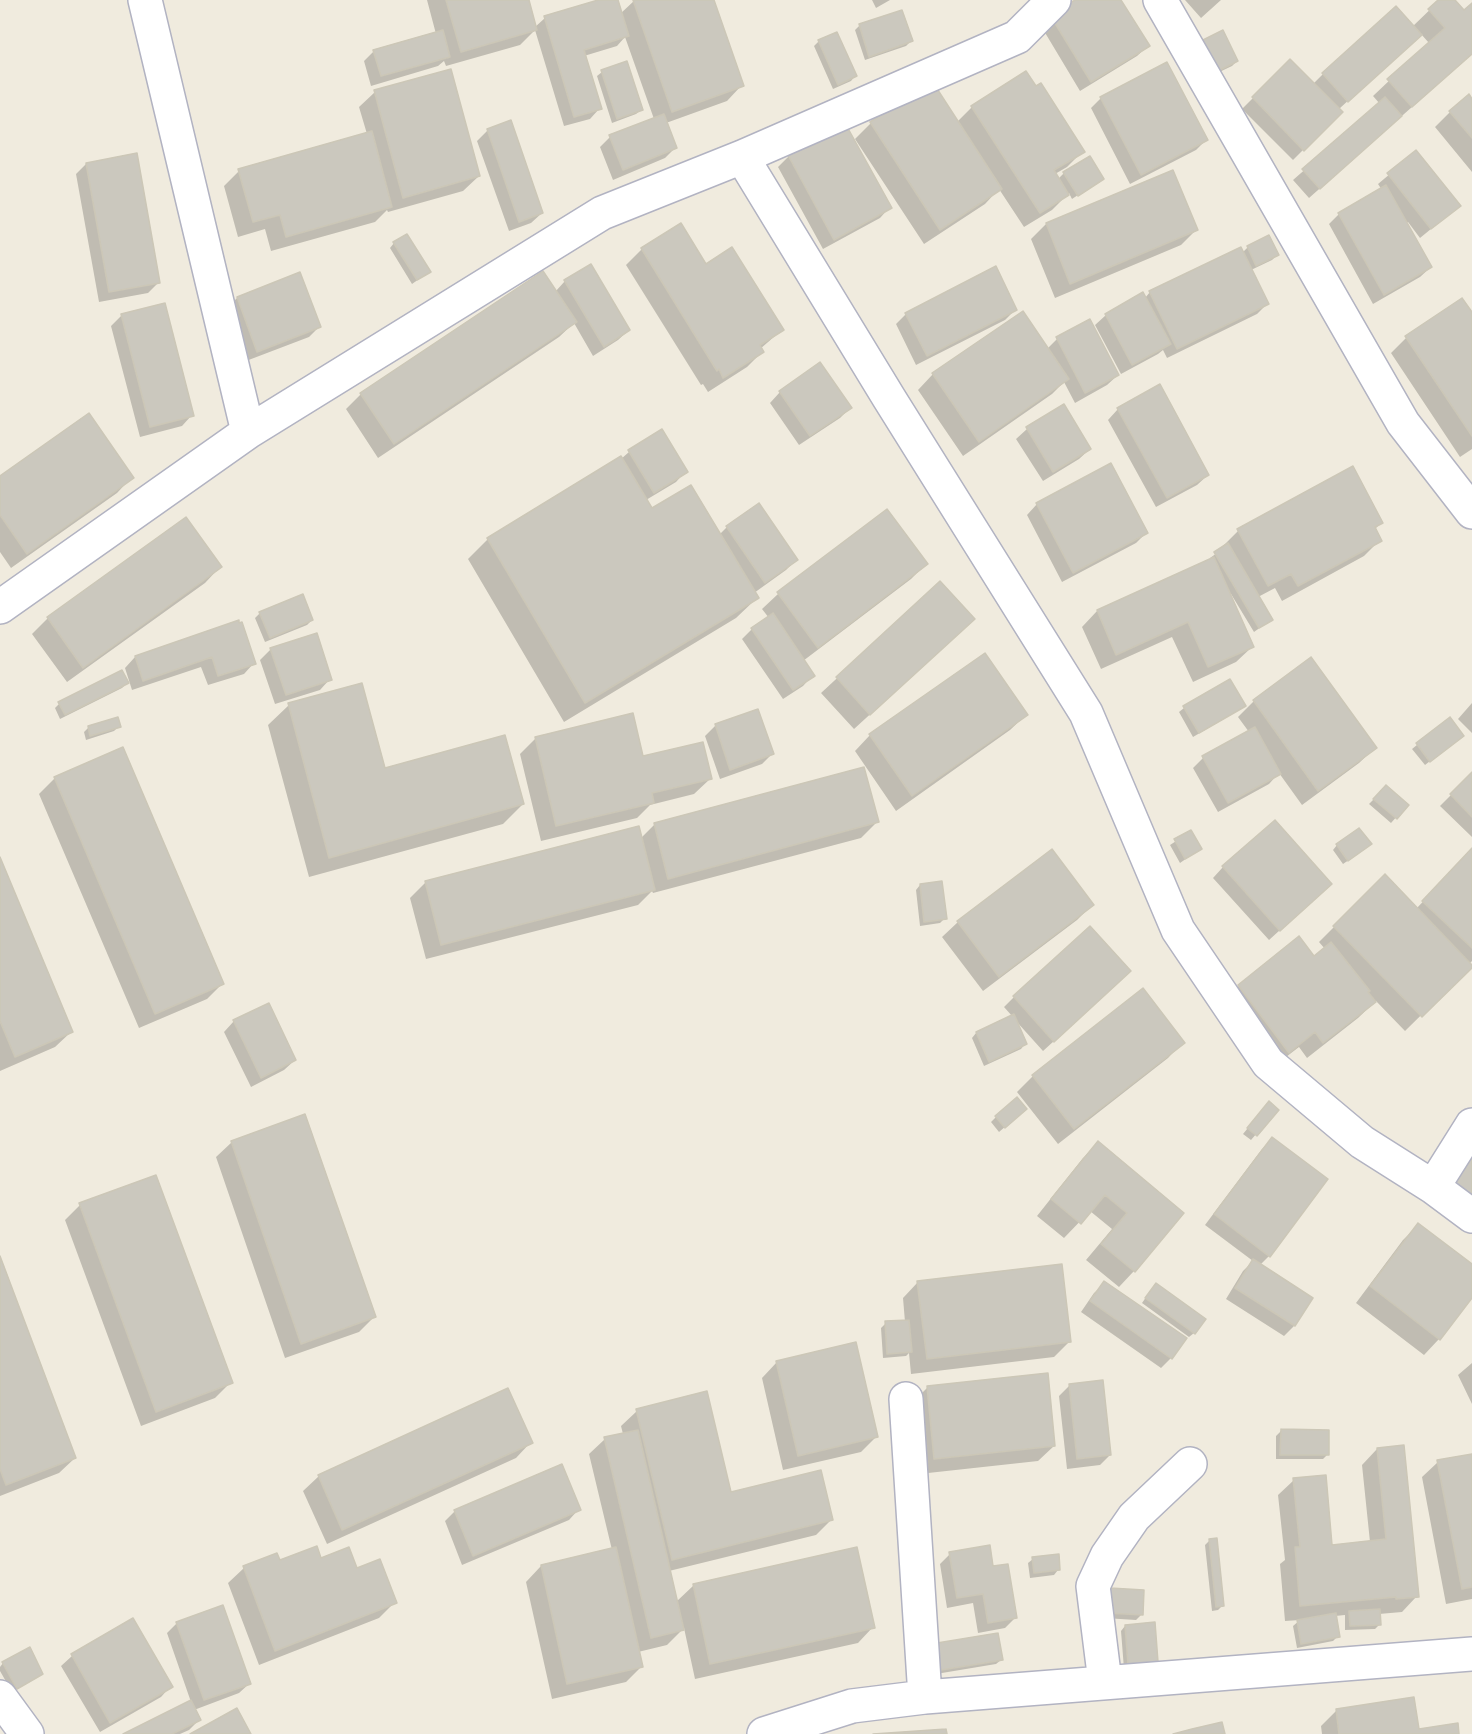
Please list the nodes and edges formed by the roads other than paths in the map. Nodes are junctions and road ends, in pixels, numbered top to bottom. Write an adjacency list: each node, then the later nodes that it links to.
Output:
1 (145, 0): 5 (street)
2 (1054, 0): 4 (street)
3 (1160, 0): 6 (street)
4 (742, 157): 5 (street); 9 (street)
5 (248, 432): 7 (street)
6 (1472, 512)
7 (0, 607)
8 (1472, 1125): 9 (street)
9 (1433, 1187): 10 (street)
10 (1472, 1216)
11 (906, 1399): 16 (street)
12 (1190, 1464): 14 (street)
13 (1472, 1654): 14 (street)
14 (1105, 1682): 16 (street)
15 (0, 1697): 17 (street)
16 (925, 1697): 18 (street)
17 (27, 1734)
18 (764, 1734)

